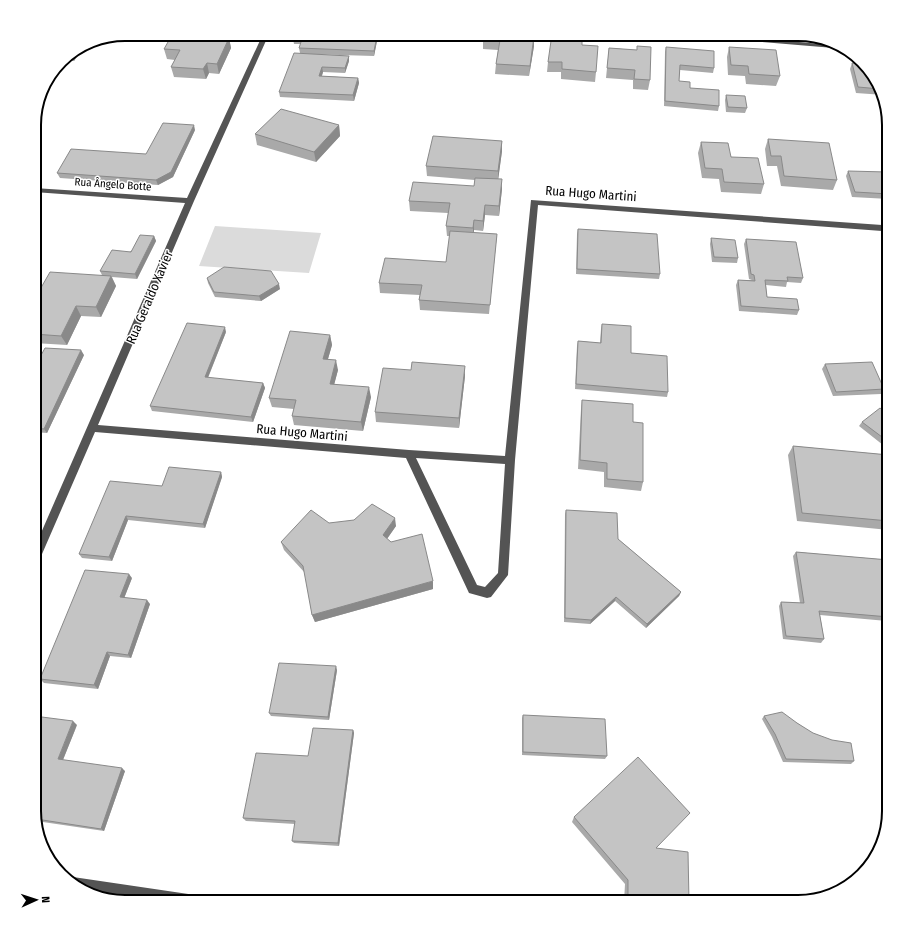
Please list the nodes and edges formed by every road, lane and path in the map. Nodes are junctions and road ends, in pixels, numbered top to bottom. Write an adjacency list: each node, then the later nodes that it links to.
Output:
1 (263, 41): 5 (street, Rua Geraldo Xavier)
2 (768, 41): 3 (street)
3 (829, 47)
4 (41, 190): 5 (street, Rua Ângelo Botte)
5 (190, 201): 7 (street, Rua Geraldo Xavier)
6 (882, 228): 9 (street, Rua Hugo Martini)
7 (93, 428): 8 (street, Rua Hugo Martini); 10 (street, Rua Geraldo Xavier)
8 (409, 454): 9 (street, Rua Hugo Martini); 9 (street, Rua Hugo Martini)
9 (510, 460)
10 (41, 545)
11 (89, 886): 12 (street)
12 (148, 895)

